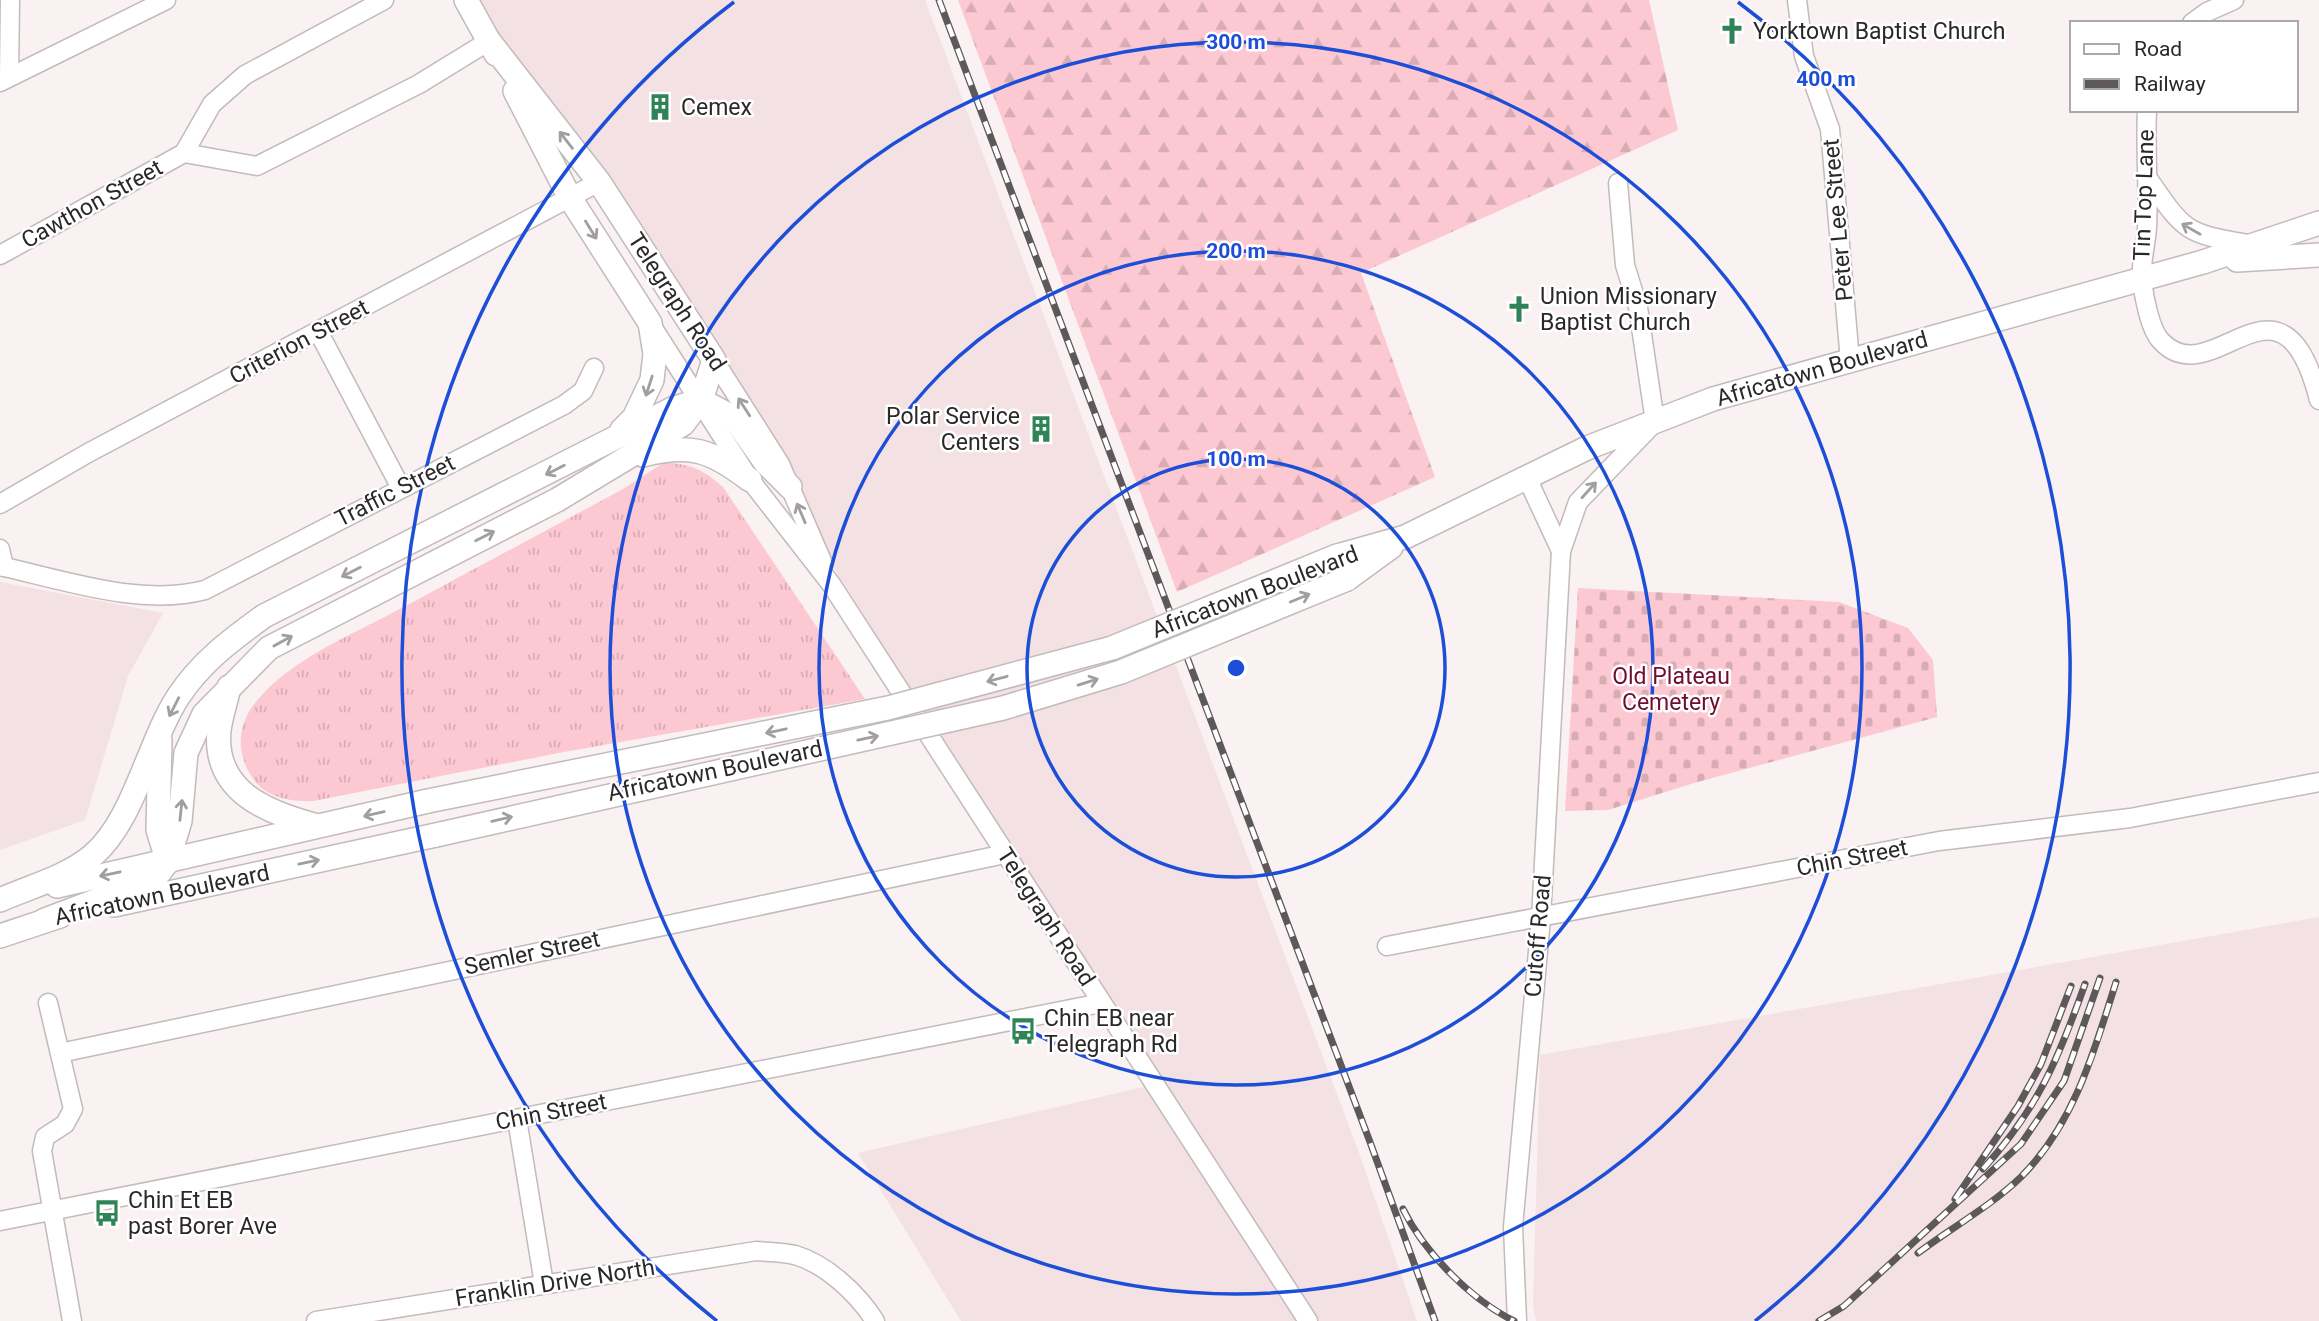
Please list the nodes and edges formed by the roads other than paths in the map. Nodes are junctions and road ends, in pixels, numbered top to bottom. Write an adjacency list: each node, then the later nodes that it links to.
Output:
1 (10, 0): 9 (street)
2 (166, 0): 9 (street)
3 (384, 0): 11 (street)
4 (466, 0): 8 (main road, Telegraph Road)
5 (1797, 0): 26 (street, Peter Lee Street)
6 (2234, 0): 7 (street)
7 (2195, 21)
8 (489, 41): 11 (street); 13 (main road, Telegraph Road, one-way to 8); 15 (main road, Telegraph Road)
9 (5, 80)
10 (2147, 112): 12 (street, Tin Top Lane)
11 (184, 153): 19 (street, Cawthon Street)
12 (2147, 177): 18 (street, one-way to 12); 22 (street, Tin Top Lane)
13 (599, 182): 15 (street, Criterion Street); 25 (main road, Telegraph Road)
14 (1618, 183): 30 (street)
15 (570, 198): 23 (main road, Telegraph Road, one-way to 23); 24 (street, Criterion Street)
16 (2319, 223): 18 (main road, Africatown Boulevard)
17 (2319, 239): 18 (main road, Africatown Boulevard)
18 (2256, 246): 21 (main road, Africatown Boulevard)
19 (0, 255)
20 (2319, 256): 21 (main road)
21 (2203, 262): 22 (main road, Africatown Boulevard)
22 (2141, 279): 26 (main road, Africatown Boulevard); 29 (street, Tin Top Lane)
23 (650, 323): 28 (street, Telegraph Road); 31 (main road, one-way to 31)
24 (318, 331): 36 (street); 37 (street, Criterion Street)
25 (713, 359): 28 (main road); 35 (street, Telegraph Road, one-way to 25)
26 (1850, 361): 30 (main road, Africatown Boulevard)
27 (594, 368): 36 (street, Traffic Street)
28 (701, 400): 31 (main road); 32 (main road); 34 (street, Telegraph Road); 35 (main road)
29 (2319, 400)
30 (1655, 422): 33 (main road, Africatown Boulevard); 40 (street, Cutoff Road, one-way to 30)
31 (615, 438): 44 (main road, one-way to 44)
32 (626, 459): 34 (main road); 43 (main road, one-way to 32)
33 (1527, 478): 38 (main road, Africatown Boulevard); 40 (street, Cutoff Road)
34 (750, 480): 42 (street, Telegraph Road)
35 (790, 487): 42 (street, Telegraph Road, one-way to 35)
36 (401, 488): 41 (street, Traffic Street)
37 (0, 505)
38 (1405, 537): 46 (main road, Africatown Boulevard, one-way to 46, bridge); 49 (main road, Africatown Boulevard, one-way to 38, bridge)
39 (0, 549): 41 (street)
40 (1561, 551): 51 (street, Cutoff Road)
41 (2, 567)
42 (831, 584): 47 (street, Telegraph Road)
43 (230, 684): 46 (main road); 48 (main road, one-way to 43)
44 (160, 734): 48 (main road); 50 (main road)
45 (2319, 782): 51 (street, Chin Street)
46 (320, 826): 48 (main road, Africatown Boulevard)
47 (1005, 854): 56 (street, Telegraph Road); 57 (street, Semler Street)
48 (168, 861): 49 (main road); 50 (main road, Africatown Boulevard, one-way to 50); 52 (main road)
49 (218, 882): 52 (main road, Africatown Boulevard)
50 (0, 900)
51 (1541, 918): 54 (street, Chin Street); 67 (street, Cutoff Road)
52 (45, 920): 53 (main road, Africatown Boulevard)
53 (0, 936)
54 (1387, 946)
55 (48, 1003): 57 (street)
56 (1101, 1003): 58 (street, Chin Street); 66 (street, Telegraph Road)
57 (60, 1052): 59 (street)
58 (517, 1119): 59 (street, Chin Street); 61 (street)
59 (51, 1211): 60 (street, Chin Street); 63 (street)
60 (0, 1221)
61 (544, 1284): 62 (street, Franklin Drive North); 65 (street, Franklin Drive North)
62 (386, 1316): 64 (street, Franklin Drive North)
63 (72, 1321)
64 (316, 1321)
65 (875, 1321)
66 (1308, 1321)
67 (1517, 1321)

